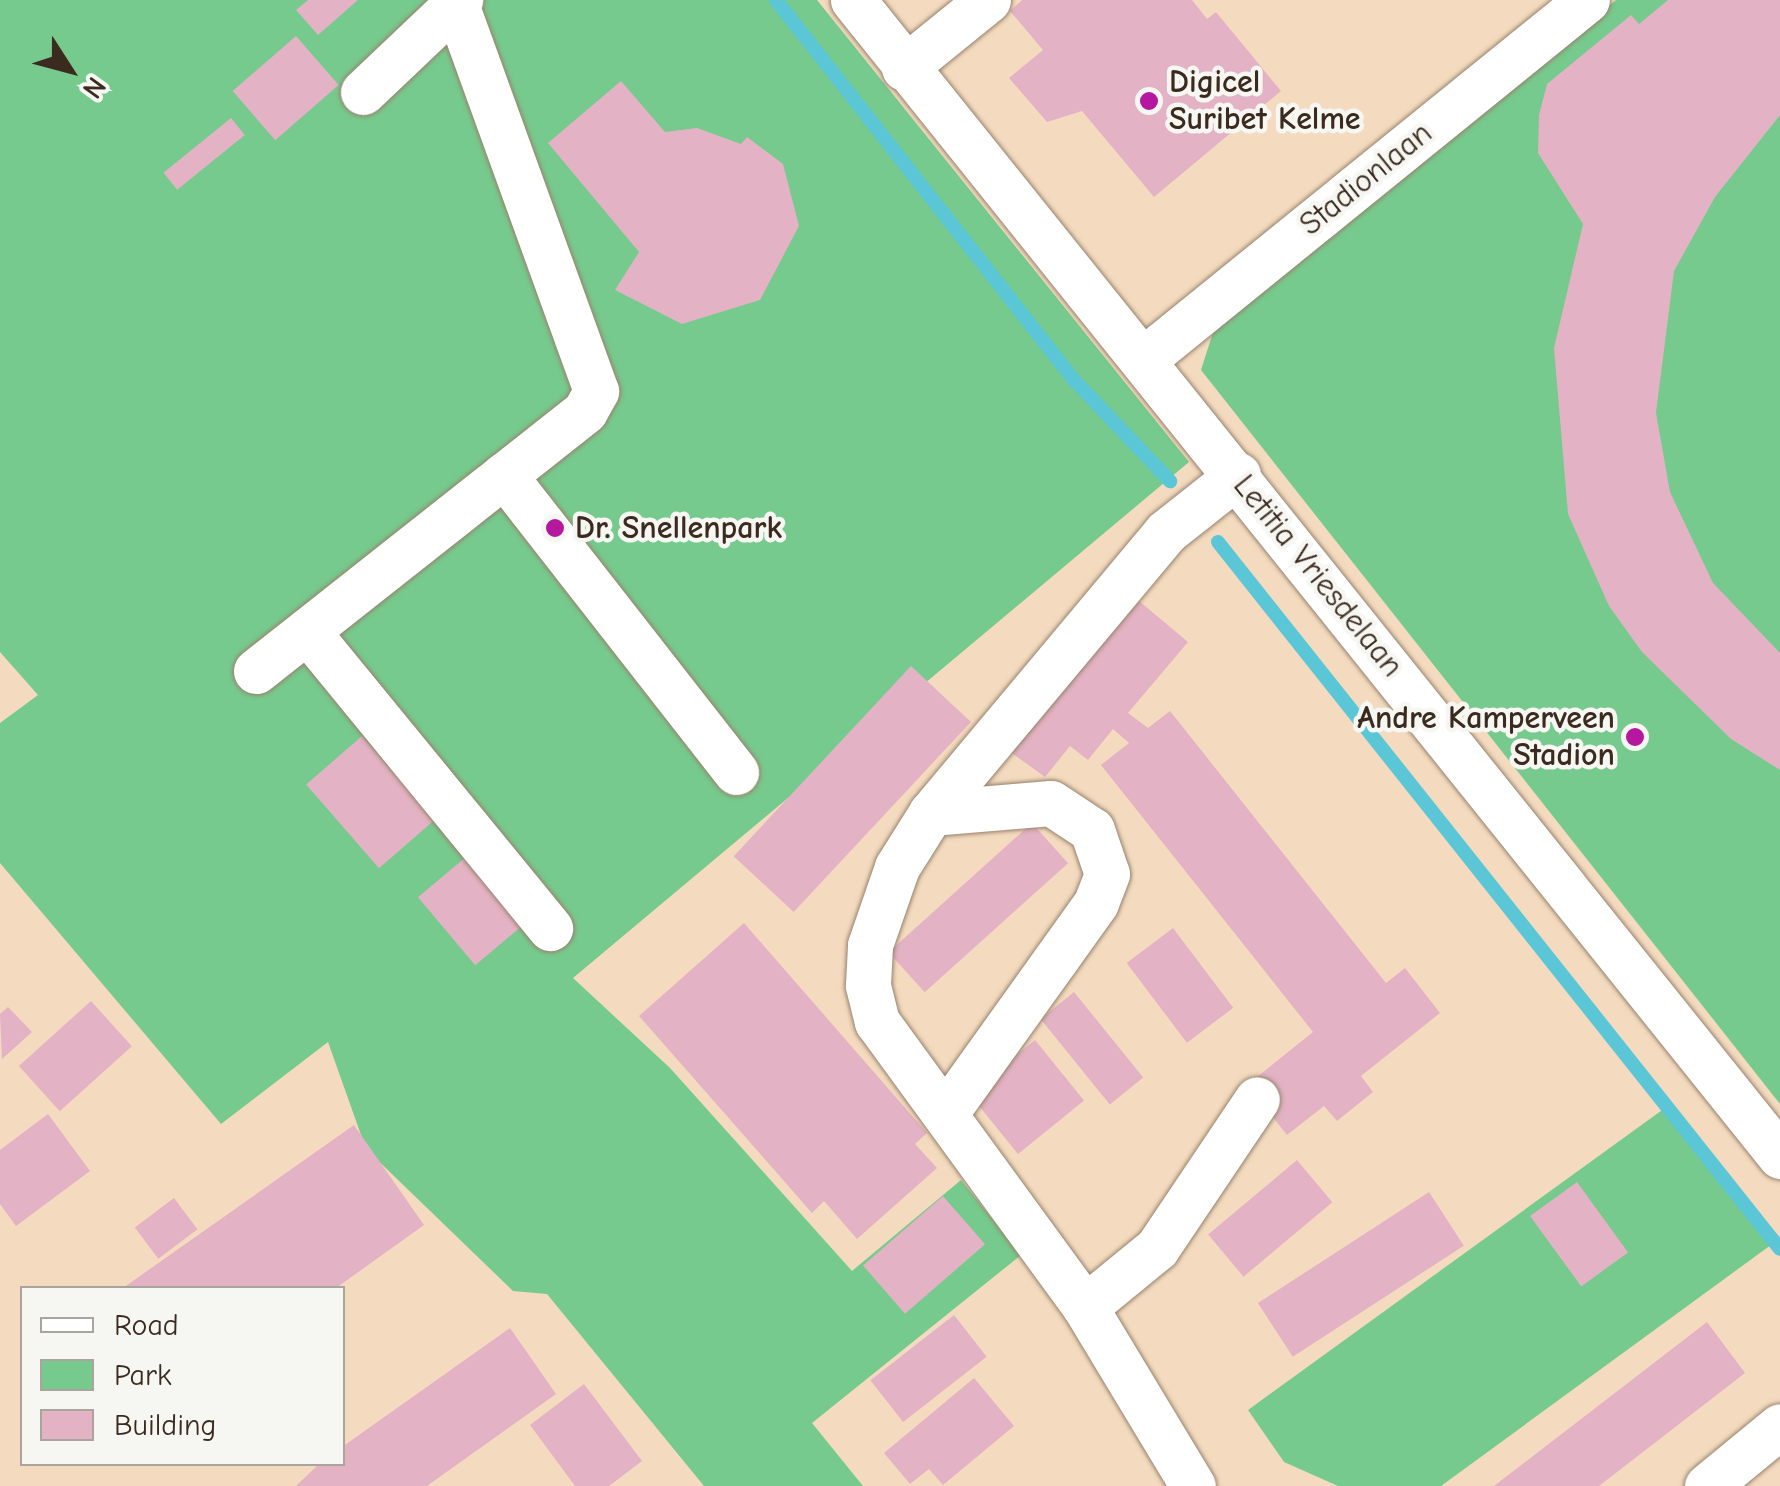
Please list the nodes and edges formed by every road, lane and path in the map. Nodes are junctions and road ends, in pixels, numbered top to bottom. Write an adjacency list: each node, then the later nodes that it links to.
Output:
1 (853, 0): 5 (street, Letitia Vriesdelaan)
2 (988, 0): 5 (street)
3 (1587, 0): 7 (street, Stadionlaan)
4 (458, 2): 6 (street); 8 (street)
5 (904, 68): 7 (street, Letitia Vriesdelaan)
6 (363, 92)
7 (1144, 359): 9 (street, Letitia Vriesdelaan)
8 (504, 475): 10 (street); 12 (street)
9 (1238, 475): 13 (street); 17 (street, Letitia Vriesdelaan)
10 (307, 630): 11 (street); 14 (street)
11 (256, 671)
12 (736, 772)
13 (931, 813): 16 (street); 16 (street)
14 (550, 928)
15 (1257, 1098): 18 (street)
16 (945, 1114): 18 (street)
17 (1780, 1156)
18 (1085, 1306): 20 (street)
19 (1780, 1426): 21 (street)
20 (1192, 1486)
21 (1707, 1486)

